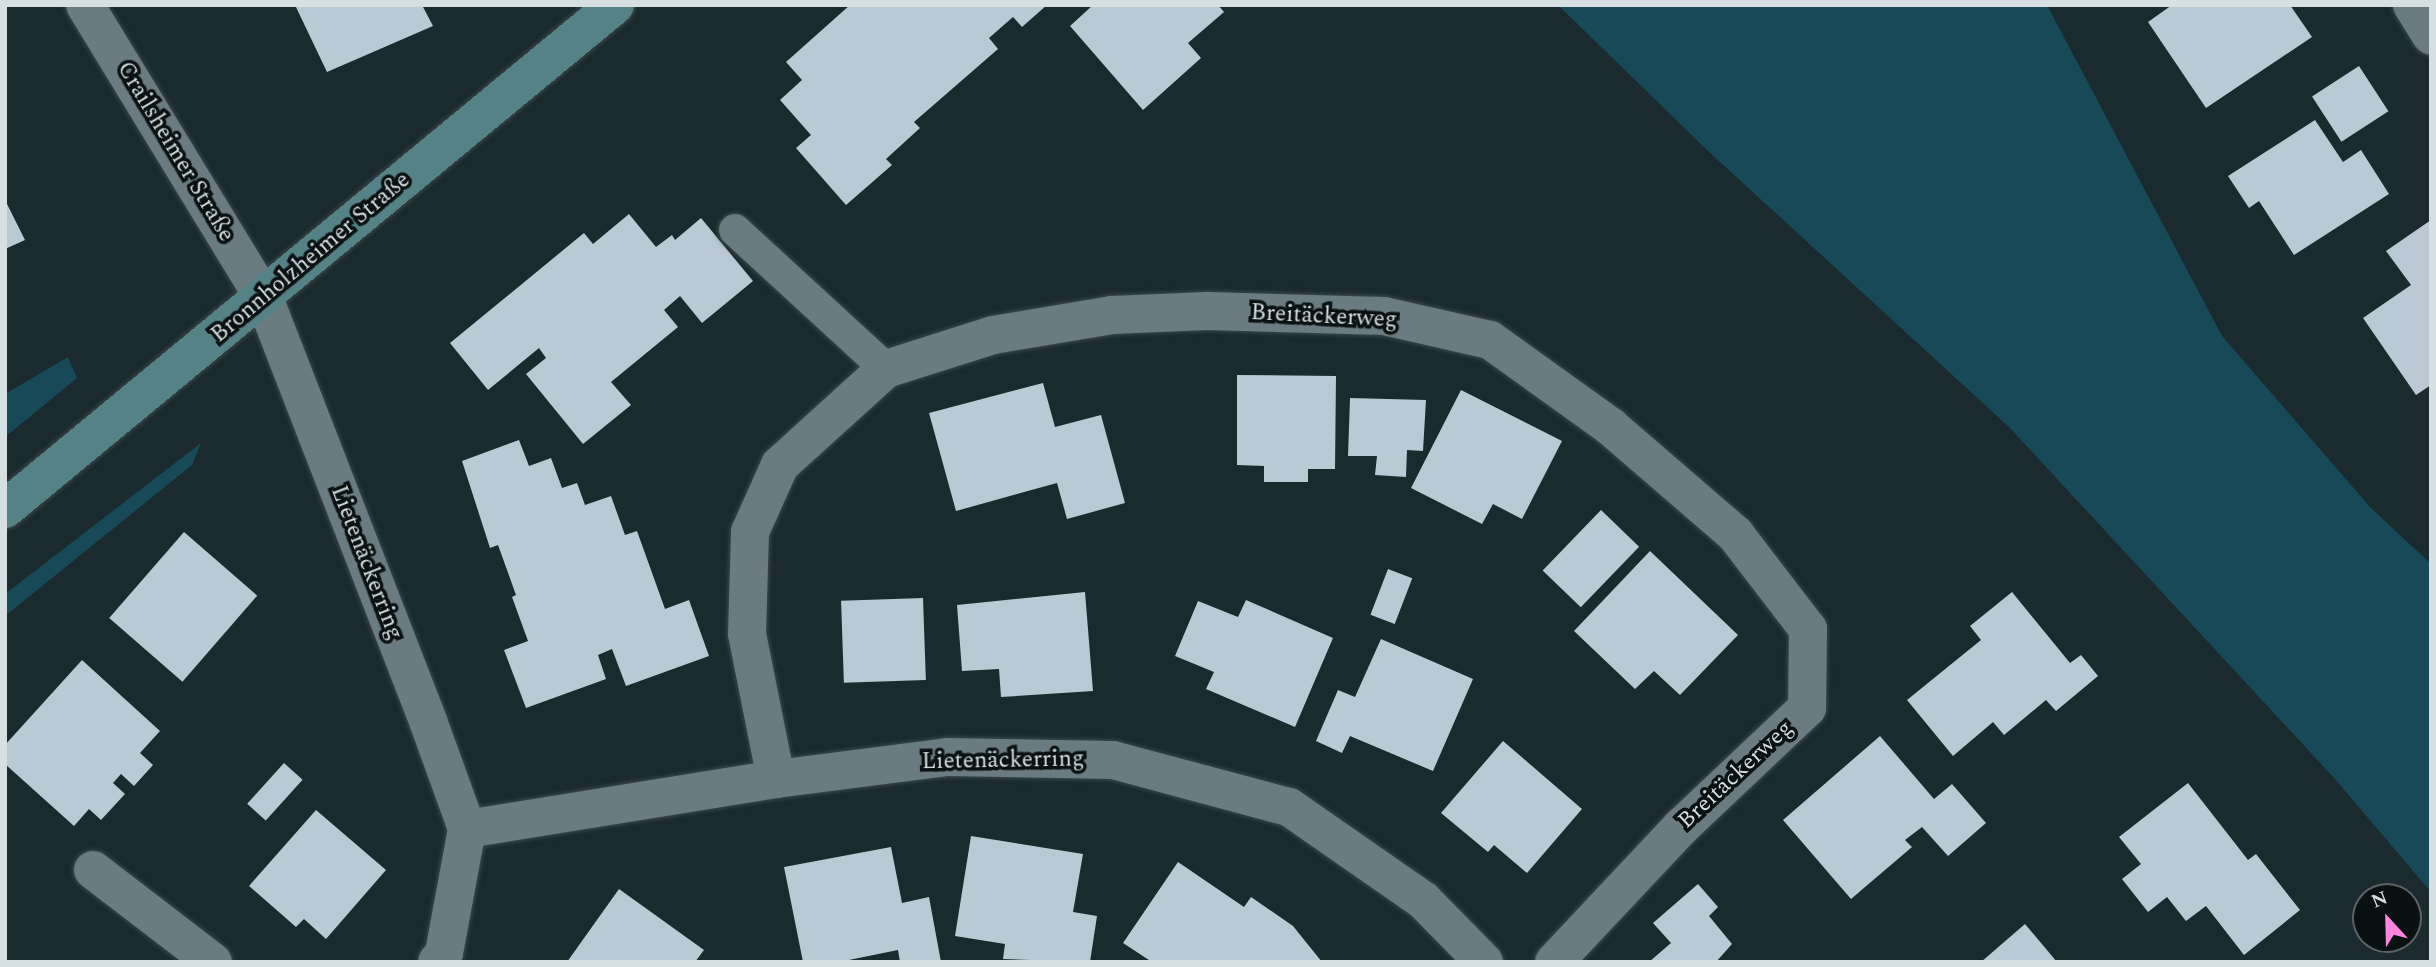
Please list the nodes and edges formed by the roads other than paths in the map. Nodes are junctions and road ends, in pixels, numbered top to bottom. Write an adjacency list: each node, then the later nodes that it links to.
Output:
1 (85, 5): 6 (street, Crailsheimer Straße)
2 (615, 5): 6 (street, Bronnholzheimer Straße)
3 (2412, 5): 4 (street)
4 (2431, 35)
5 (735, 230): 7 (lane)
6 (264, 298): 8 (street, Bronnholzheimer Straße); 10 (street, Lietenäckerring)
7 (886, 369): 9 (street, Breitäckerweg); 15 (street, Breitäckerweg)
8 (5, 509)
9 (776, 779): 10 (street, Lietenäckerring); 14 (street, Lietenäckerring)
10 (467, 829): 13 (street)
11 (93, 870): 12 (street)
12 (213, 962)
13 (437, 962)
14 (1484, 962)
15 (1554, 962)

